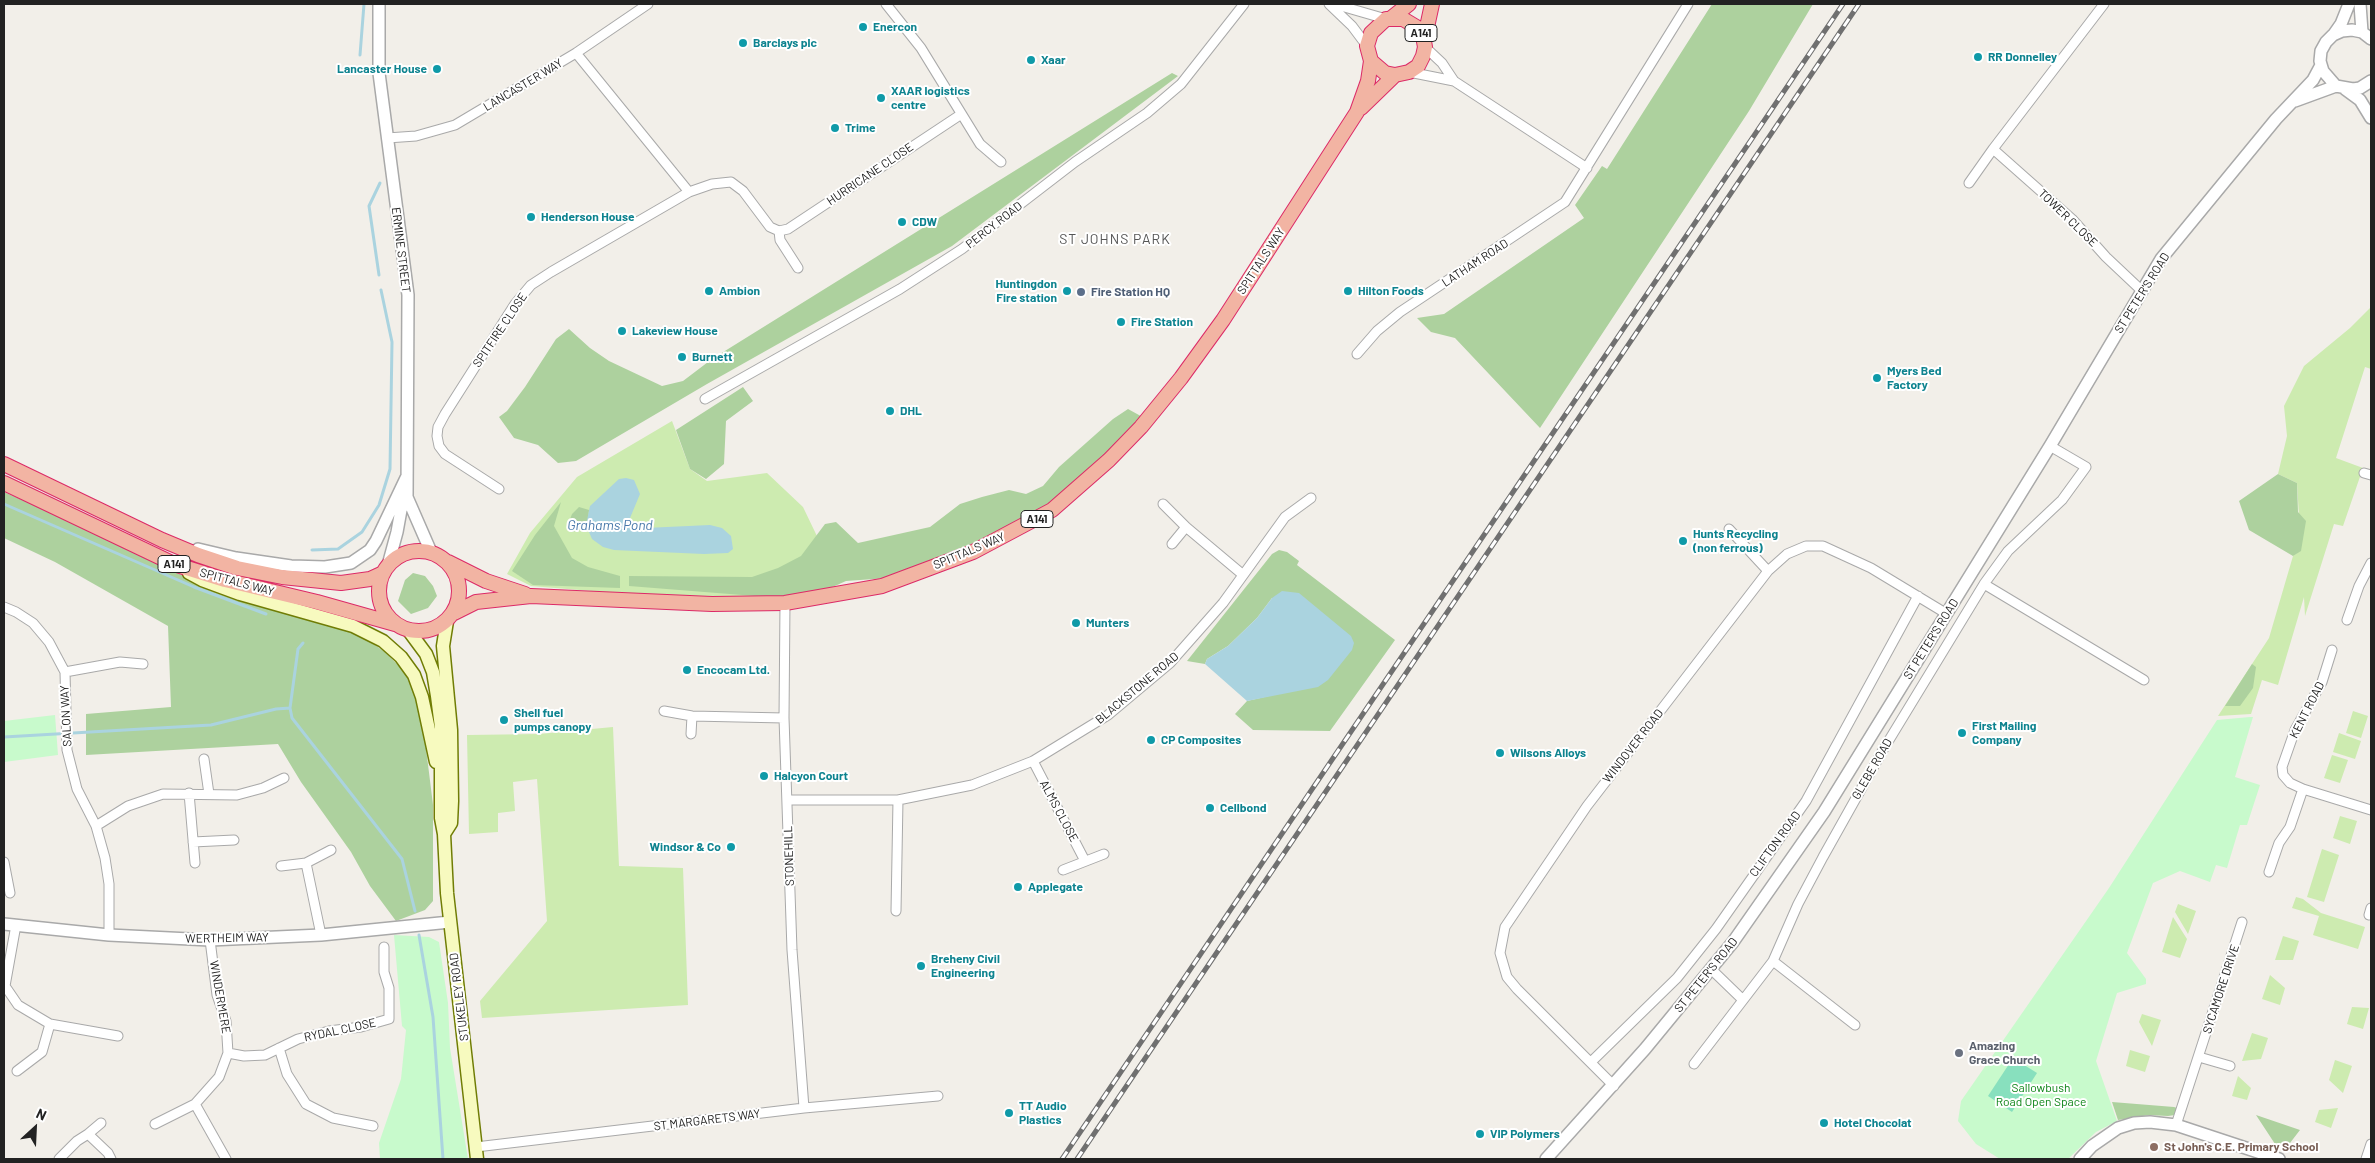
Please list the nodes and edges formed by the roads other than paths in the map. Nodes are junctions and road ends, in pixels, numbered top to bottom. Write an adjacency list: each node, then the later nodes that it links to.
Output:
1 (379, 4): 30 (street, ERMINE STREET)
2 (648, 4): 18 (street, LANCASTER WAY)
3 (886, 4): 28 (street)
4 (1244, 4): 40 (street, PERCY ROAD)
5 (1329, 4): 17 (street)
6 (1334, 4): 13 (street)
7 (1409, 4): 13 (highway, A141)
8 (1432, 4): 16 (highway, A141)
9 (1688, 4): 33 (street, LATHAM ROAD)
10 (2104, 4): 31 (street)
11 (2350, 4): 14 (street)
12 (2360, 4): 15 (street)
13 (1388, 19): 16 (highway, A141); 17 (highway, A141)
14 (2333, 35): 15 (street); 20 (street)
15 (2366, 35)
16 (1425, 44): 21 (highway, A141); 23 (street)
17 (1368, 46): 19 (highway, A141)
18 (576, 53): 30 (street, LANCASTER WAY); 35 (street)
19 (1371, 61): 22 (highway); 27 (highway, A141)
20 (2321, 66): 25 (street); 26 (street, ST PETER'S ROAD)
21 (1409, 72): 22 (highway); 23 (street)
22 (1395, 75): 27 (highway, A141)
23 (1454, 81): 33 (street)
24 (2371, 81): 25 (street)
25 (2341, 88): 26 (street); 29 (street)
26 (2293, 102): 38 (street, ST PETER'S ROAD)
27 (1357, 112): 63 (highway, SPITTALS WAY / A141)
28 (960, 114): 32 (street); 36 (street, HURRICANE CLOSE)
29 (2371, 118)
30 (387, 138): 43 (street, ERMINE STREET)
31 (1993, 149): 34 (street); 38 (street, TOWER CLOSE)
32 (1001, 162)
33 (1587, 168): 39 (street, LATHAM ROAD)
34 (1970, 183)
35 (689, 192): 36 (street, SPITFIRE CLOSE); 45 (street, SPITFIRE CLOSE)
36 (779, 231): 37 (street, SPITFIRE CLOSE)
37 (798, 268)
38 (2141, 290): 41 (street, ST PETER'S ROAD)
39 (1357, 354)
40 (705, 399)
41 (2050, 446): 60 (street, GLEBE ROAD); 65 (street, ST PETER'S ROAD)
42 (4, 464): 51 (highway, SPITTALS WAY / A141)
43 (407, 477): 46 (street, ERMINE STREET); 51 (street)
44 (4, 483): 56 (highway, SPITTALS WAY / A141)
45 (499, 489)
46 (407, 497): 53 (street, ERMINE STREET); 57 (street, ERMINE STREET)
47 (1311, 498): 59 (street, BLACKSTONE ROAD)
48 (1163, 504): 49 (street)
49 (1186, 527): 52 (street); 59 (street)
50 (1728, 529): 58 (street)
51 (162, 540): 57 (highway, SPITTALS WAY / A141)
52 (1172, 544)
53 (431, 552): 54 (highway); 57 (highway)
54 (446, 562): 61 (highway, SPITTALS WAY / A141); 66 (highway)
55 (2371, 563): 67 (street)
56 (174, 564): 68 (highway, SPITTALS WAY / A141); 81 (main road)
57 (385, 569): 68 (highway)
58 (1768, 571): 62 (street, WINDOVER ROAD); 121 (street, WINDOVER ROAD)
59 (1242, 574): 79 (street, BLACKSTONE ROAD)
60 (1984, 584): 73 (street); 111 (street, GLEBE ROAD)
61 (531, 596): 63 (highway, SPITTALS WAY / A141); 66 (highway, SPITTALS WAY / A141)
62 (1918, 596): 65 (street, WINDOVER ROAD); 121 (street, CLIFTON ROAD)
63 (785, 603): 76 (street, STONEHILL)
64 (4, 607): 72 (street, SALON WAY)
65 (1947, 614): 112 (street, ST PETER'S ROAD)
66 (451, 617): 69 (highway); 89 (main road, STUKELEY ROAD)
67 (2347, 620)
68 (395, 624): 69 (highway)
69 (409, 631): 81 (main road, STUKELEY ROAD)
70 (2332, 650): 82 (street, KENT ROAD)
71 (143, 664): 72 (street)
72 (65, 672): 88 (street, SALON WAY)
73 (2144, 680)
74 (664, 711): 75 (street)
75 (692, 716): 76 (street); 77 (street)
76 (784, 718): 85 (street, STONEHILL)
77 (691, 734)
78 (204, 759): 84 (street)
79 (1033, 761): 86 (street, BLACKSTONE ROAD); 94 (street, ALMS CLOSE)
80 (284, 778): 84 (street)
81 (442, 789): 89 (main road, STUKELEY ROAD)
82 (2302, 789): 87 (street, KENT ROAD); 100 (street)
83 (189, 793): 84 (street); 88 (street); 91 (street)
84 (209, 794)
85 (788, 800): 86 (street, BLACKSTONE ROAD); 128 (street, STONEHILL)
86 (898, 800): 102 (street)
87 (2371, 810)
88 (96, 826): 107 (street, SALON WAY)
89 (444, 834): 103 (main road, STUKELEY ROAD)
90 (234, 840): 91 (street)
91 (193, 842): 96 (street)
92 (331, 850): 97 (street)
93 (1104, 854): 94 (street)
94 (1085, 861): 99 (street)
95 (4, 862): 101 (street)
96 (195, 863)
97 (306, 863): 98 (street); 108 (street)
98 (281, 866)
99 (1064, 870)
100 (2269, 872)
101 (10, 893)
102 (896, 911)
103 (450, 922): 108 (street, WERTHEIM WAY); 135 (main road, STUKELEY ROAD)
104 (2242, 922): 120 (street, SYCAMORE DRIVE)
105 (4, 924): 106 (street, WERTHEIM WAY)
106 (16, 925): 107 (street, WERTHEIM WAY); 113 (street)
107 (109, 935): 109 (street, WERTHEIM WAY)
108 (321, 935): 109 (street, WERTHEIM WAY)
109 (210, 940): 119 (street, WINDERMERE)
110 (384, 947): 118 (street, RYDAL CLOSE)
111 (1773, 961): 114 (street, GLEBE ROAD); 116 (street)
112 (1712, 970): 114 (street); 125 (street, ST PETER'S ROAD)
113 (4, 987): 115 (street)
114 (1743, 1000): 122 (street, GLEBE ROAD)
115 (50, 1024): 117 (street); 124 (street)
116 (1855, 1025)
117 (118, 1036)
118 (278, 1048): 119 (street, RYDAL CLOSE); 132 (street)
119 (228, 1053): 127 (street, WINDERMERE)
120 (2200, 1057): 123 (street); 131 (street, SYCAMORE DRIVE)
121 (1591, 1062): 125 (street, WINDOVER ROAD)
122 (1694, 1064)
123 (2230, 1066)
124 (17, 1071)
125 (1614, 1086): 136 (street, ST PETER'S ROAD)
126 (938, 1096): 128 (street, ST MARGARETS WAY)
127 (194, 1104): 130 (street, WINDERMERE); 139 (street)
128 (804, 1108): 135 (street, ST MARGARETS WAY)
129 (101, 1123): 133 (street)
130 (155, 1124)
131 (2176, 1125): 140 (street); 141 (street)
132 (374, 1126)
133 (88, 1134): 137 (street); 138 (street)
134 (2371, 1144): 142 (street)
135 (477, 1153)
136 (1553, 1157)
137 (59, 1159)
138 (110, 1159)
139 (226, 1159)
140 (2080, 1159)
141 (2280, 1159)
142 (2366, 1159)

